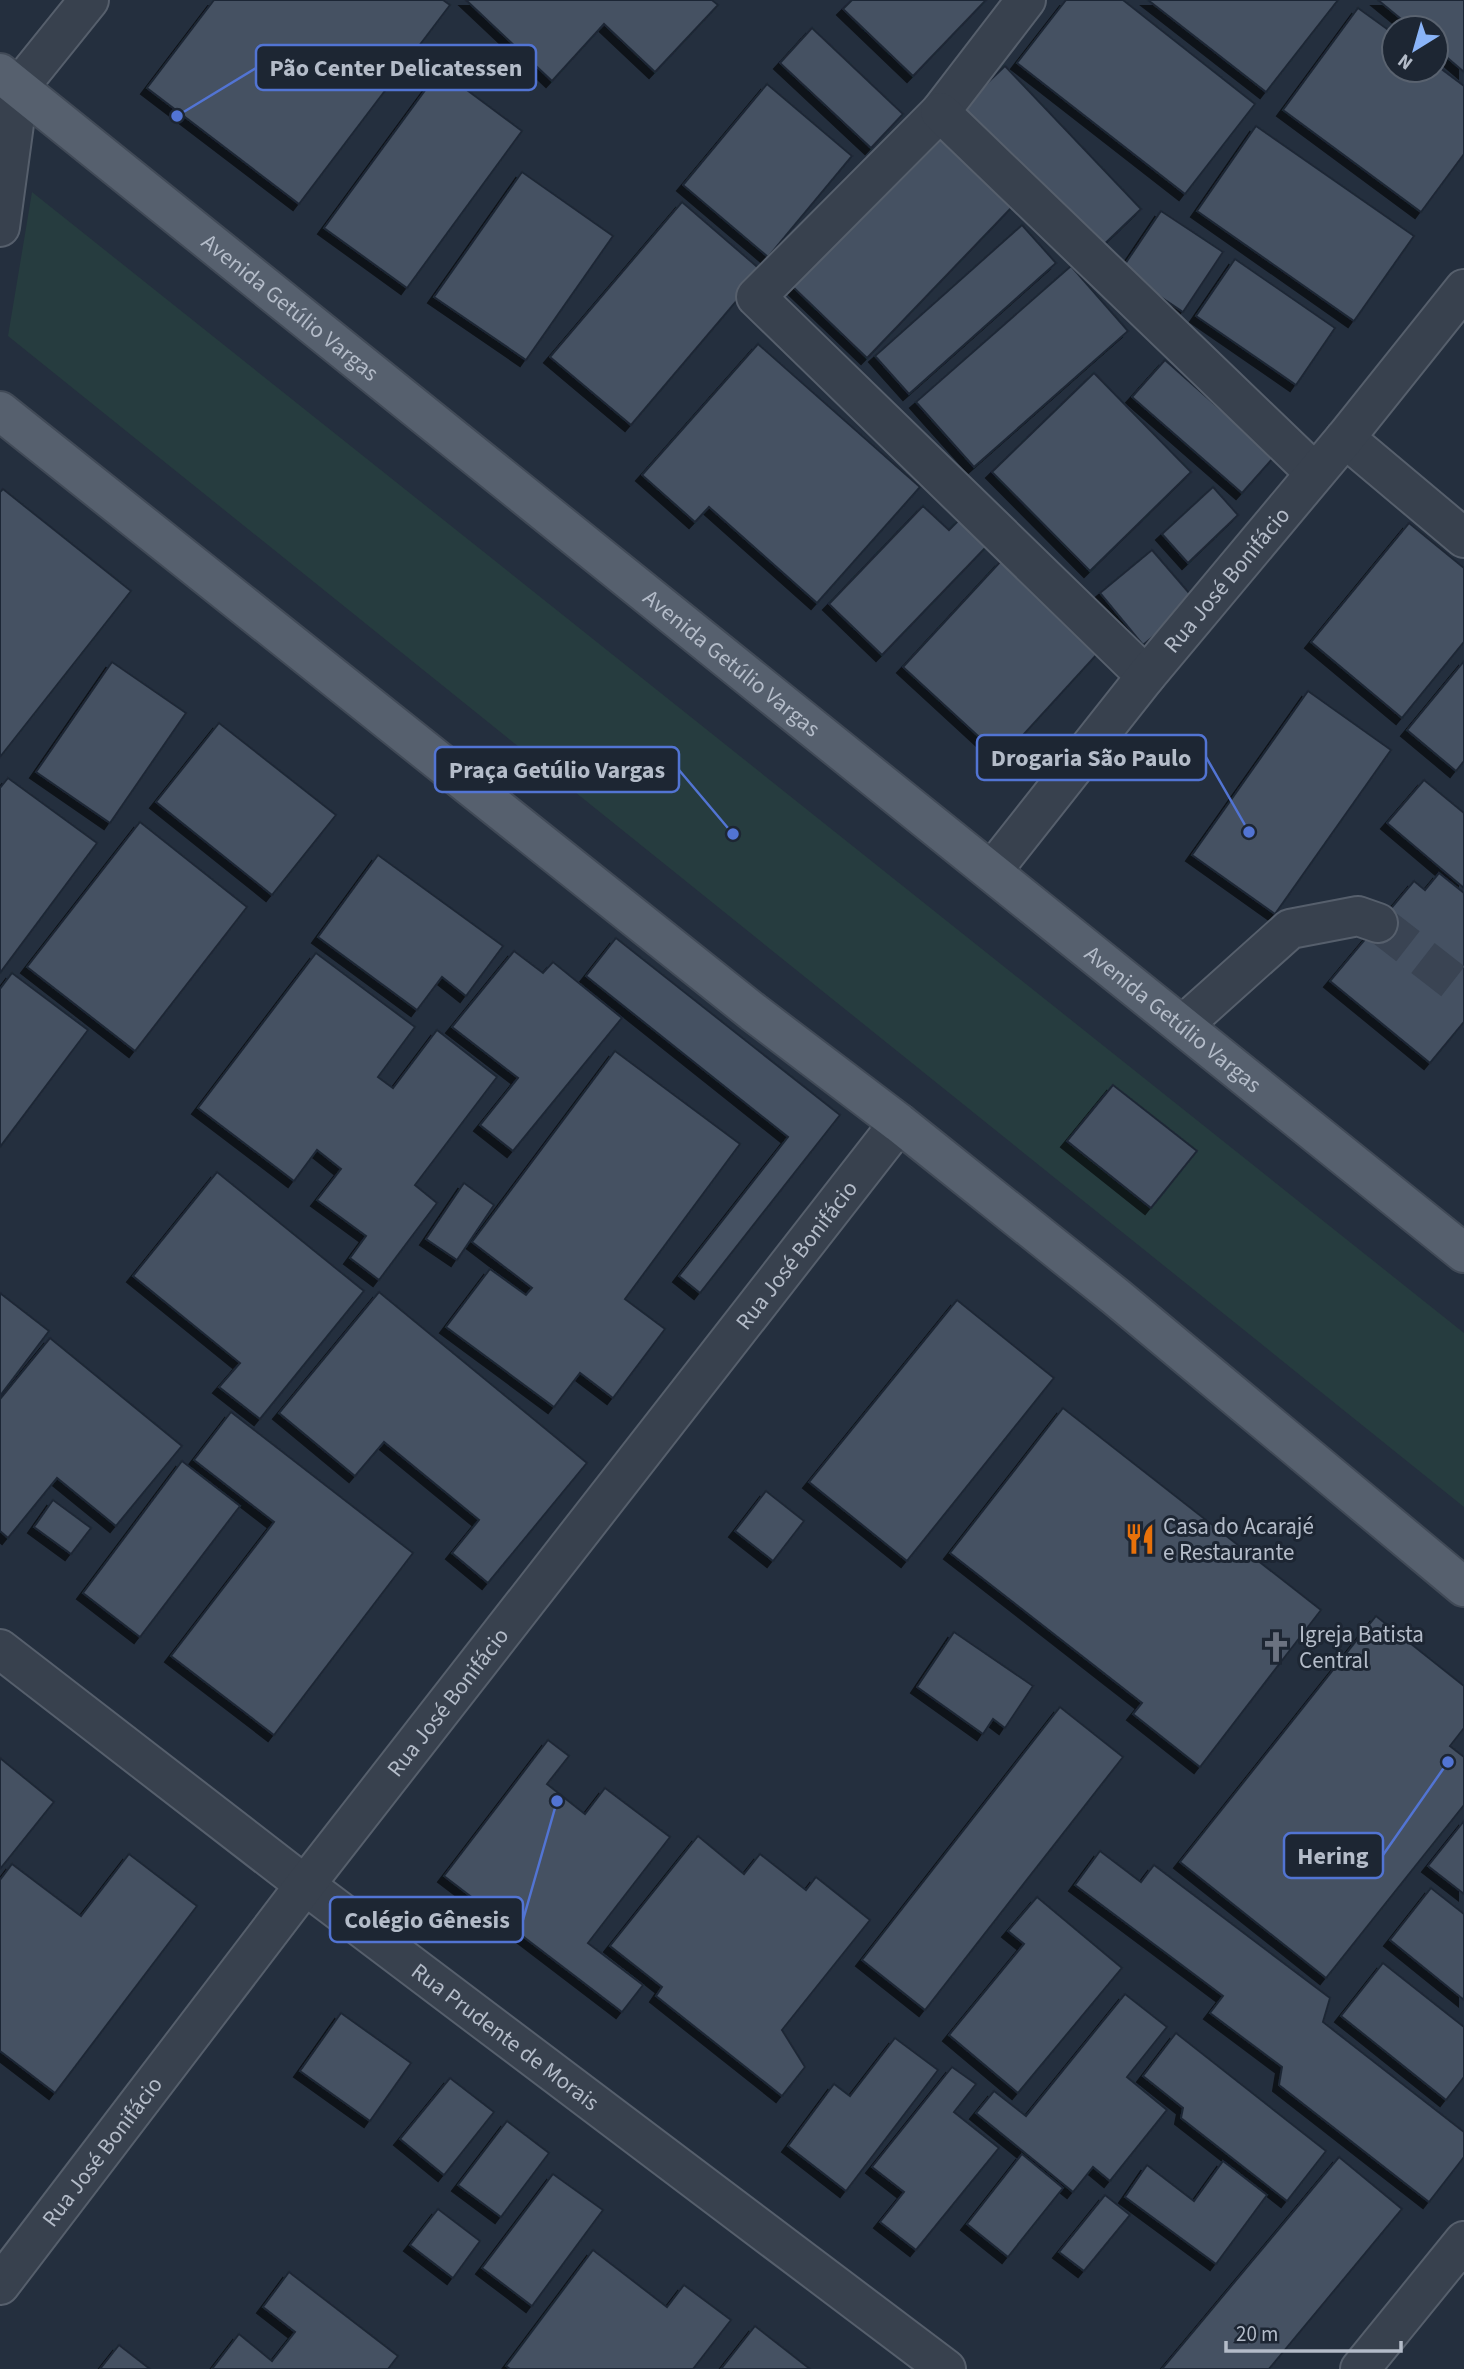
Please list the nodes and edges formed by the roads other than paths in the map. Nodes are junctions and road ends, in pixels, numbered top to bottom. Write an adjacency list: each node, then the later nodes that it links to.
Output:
1 (89, 0): 3 (street)
2 (1026, 0): 4 (street)
3 (9, 80): 5 (street); 12 (main road, Avenida Getúlio Vargas)
4 (940, 111): 9 (street); 11 (street)
5 (0, 227)
6 (1464, 289): 8 (street, Rua José Bonifácio)
7 (0, 411): 15 (main road)
8 (1345, 439): 9 (street, Rua José Bonifácio); 10 (street)
9 (1315, 473): 11 (street, Rua José Bonifácio)
10 (1464, 538)
11 (1146, 676): 12 (street, Rua José Bonifácio)
12 (992, 872): 14 (main road, Avenida Getúlio Vargas)
13 (1378, 923): 14 (street)
14 (1183, 1025): 16 (main road, Avenida Getúlio Vargas)
15 (899, 1123): 17 (main road); 19 (street, Rua José Bonifácio)
16 (1464, 1253)
17 (1464, 1587)
18 (0, 1649): 19 (street, Rua Prudente de Morais)
19 (305, 1885): 21 (street, Rua José Bonifácio); 22 (street, Rua Prudente de Morais)
20 (1464, 2241): 23 (street)
21 (0, 2285)
22 (946, 2369)
23 (1360, 2369)

